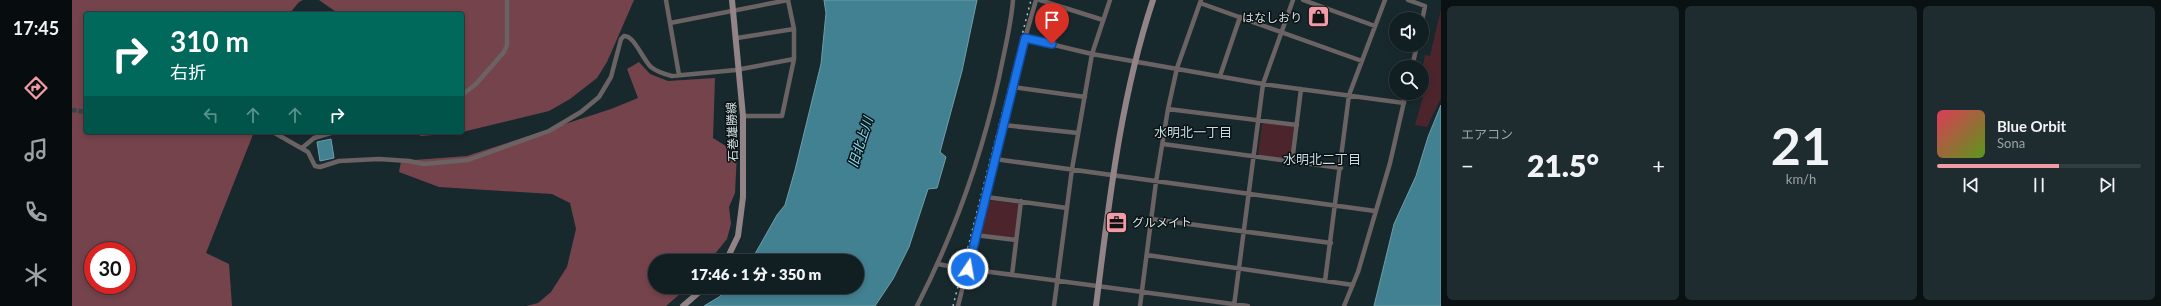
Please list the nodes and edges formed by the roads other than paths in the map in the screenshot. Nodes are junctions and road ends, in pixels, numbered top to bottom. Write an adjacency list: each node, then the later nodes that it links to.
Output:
1 (507, 0): 36 (street)
2 (666, 0): 19 (street)
3 (732, 0): 15 (street, 石巻雄勝線)
4 (788, 0): 15 (street); 21 (street)
5 (1013, 0): 71 (street)
6 (1036, 0): 24 (street)
7 (1040, 0): 18 (street)
8 (1110, 0): 18 (street)
9 (1153, 0): 28 (street)
10 (1293, 0): 22 (street)
11 (1303, 0): 20 (street)
12 (1385, 0): 20 (street)
13 (1408, 0): 16 (street)
14 (1200, 2): 17 (street); 29 (street)
15 (734, 10): 19 (street); 23 (street, 石巻雄勝線)
16 (1424, 12)
17 (1240, 17): 22 (street); 32 (street)
18 (1103, 20): 25 (street)
19 (670, 23): 31 (street)
20 (1375, 26): 27 (street)
21 (794, 29): 23 (street); 26 (street)
22 (1281, 32): 27 (street); 33 (street)
23 (737, 38): 30 (street, 石巻雄勝線)
24 (1025, 38): 25 (street); 34 (street)
25 (1092, 54): 28 (street); 38 (street)
26 (794, 59): 30 (street); 42 (street)
27 (1362, 61): 37 (street)
28 (1134, 62): 29 (street); 56 (street)
29 (1177, 68): 32 (street); 41 (street)
30 (740, 69): 31 (street); 42 (street, 石巻雄勝線)
31 (680, 75): 50 (street)
32 (1220, 76): 33 (street)
33 (1263, 84): 35 (street); 43 (street)
34 (1012, 87): 38 (street); 44 (street)
35 (1301, 89): 37 (street); 45 (street)
36 (464, 93)
37 (1349, 95): 40 (street); 54 (street)
38 (1084, 97): 46 (street)
39 (1405, 100): 40 (street)
40 (1404, 103): 63 (street)
41 (1168, 109): 43 (street); 49 (street)
42 (743, 116): 69 (street, 石巻雄勝線)
43 (1260, 120): 45 (street); 51 (street)
44 (1003, 125): 46 (street); 52 (street)
45 (1297, 125): 53 (street)
46 (1078, 133): 55 (street)
47 (277, 134): 50 (street)
48 (327, 134): 50 (street)
49 (1163, 144): 51 (street); 57 (street)
50 (302, 148)
51 (1255, 158): 53 (street); 58 (street)
52 (995, 159): 55 (street); 59 (street)
53 (1292, 162): 54 (street)
54 (1341, 168): 61 (street)
55 (1072, 170): 56 (street); 62 (street)
56 (1114, 176): 57 (street); 78 (street)
57 (1156, 182): 58 (street); 64 (street)
58 (1250, 194): 61 (street); 65 (street)
59 (986, 197): 60 (street); 66 (street)
60 (1021, 202): 62 (street); 67 (street)
61 (1336, 206): 63 (street); 68 (street)
62 (1067, 208): 75 (street)
63 (1375, 211): 77 (street)
64 (1151, 219): 65 (street); 70 (street)
65 (1245, 231): 68 (street); 72 (street)
66 (976, 235): 67 (street); 73 (street)
67 (1016, 240): 74 (street)
68 (1331, 243): 76 (street)
69 (729, 254)
70 (1147, 254): 72 (street); 79 (street)
71 (938, 264): 73 (street); 83 (street)
72 (1239, 270): 76 (street); 81 (street)
73 (967, 271): 74 (street); 84 (street)
74 (1012, 275): 75 (street)
75 (1058, 281): 78 (street); 85 (street)
76 (1325, 281): 77 (street)
77 (1353, 285): 89 (street)
78 (1099, 287): 79 (street); 86 (street)
79 (1142, 292): 81 (street); 87 (street)
80 (697, 294): 82 (street)
81 (1235, 305): 88 (street)
82 (683, 306)
83 (917, 306)
84 (960, 306)
85 (1054, 306)
86 (1096, 306)
87 (1140, 306)
88 (1248, 306)
89 (1344, 306)

